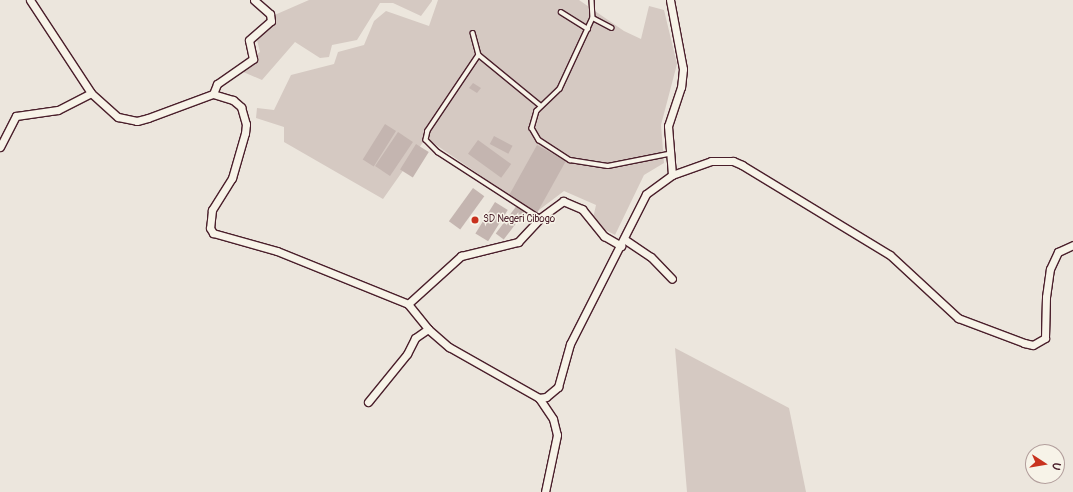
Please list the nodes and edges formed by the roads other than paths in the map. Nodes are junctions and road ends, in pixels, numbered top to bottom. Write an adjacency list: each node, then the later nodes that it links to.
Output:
1 (30, 0): 11 (street)
2 (254, 0): 12 (street)
3 (592, 0): 6 (lane)
4 (670, 0): 15 (street)
5 (561, 12): 8 (lane)
6 (593, 18): 7 (lane); 8 (lane)
7 (612, 28)
8 (588, 29): 13 (lane)
9 (473, 33): 10 (lane)
10 (479, 55): 13 (lane); 17 (lane)
11 (91, 94): 12 (street); 14 (street)
12 (213, 94): 21 (street)
13 (541, 106): 15 (lane)
14 (0, 147)
15 (668, 154): 16 (street)
16 (672, 175): 18 (street); 19 (street)
17 (540, 218): 18 (street); 21 (street)
18 (622, 243): 20 (street); 23 (street)
19 (1073, 245)
20 (672, 279)
21 (408, 304): 22 (street)
22 (428, 329): 23 (street); 24 (street)
23 (539, 398): 25 (street)
24 (368, 402)
25 (545, 492)

